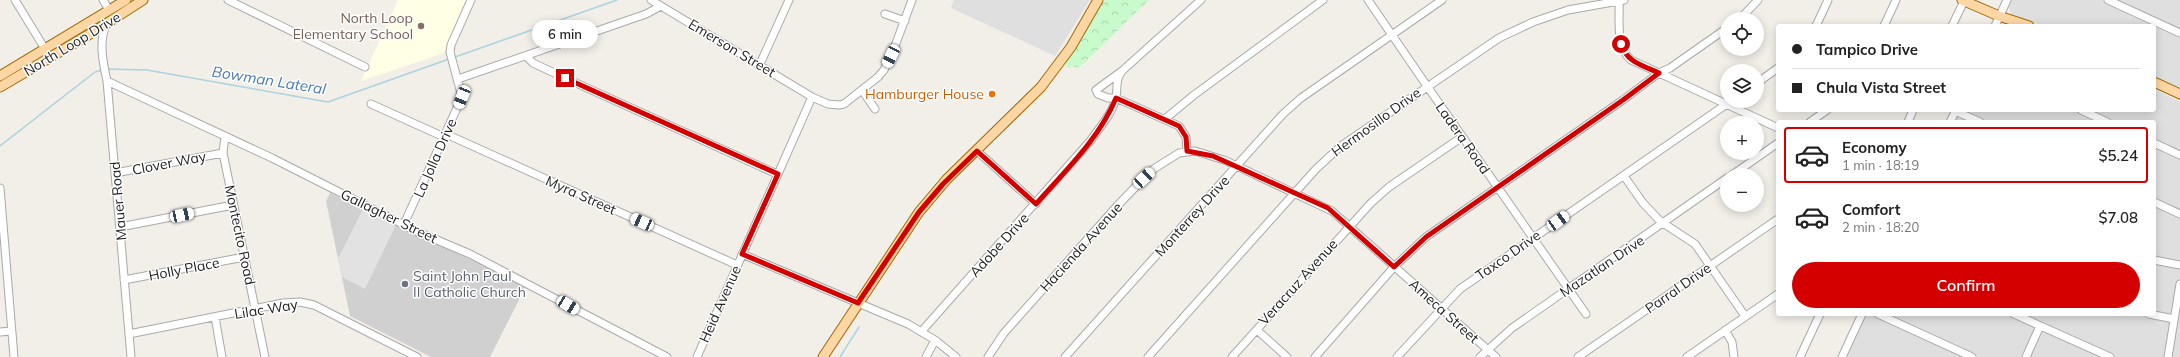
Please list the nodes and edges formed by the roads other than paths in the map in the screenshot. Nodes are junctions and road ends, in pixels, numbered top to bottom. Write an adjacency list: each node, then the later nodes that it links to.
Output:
1 (14, 0): 40 (street)
2 (103, 0): 24 (street)
3 (126, 0): 24 (main road, North Loop Drive)
4 (130, 0): 35 (main road)
5 (144, 0): 29 (main road, North Loop Drive)
6 (228, 0): 43 (street)
7 (472, 0): 50 (street, La Jolla Drive)
8 (650, 0): 23 (street, Emerson Street)
9 (789, 0): 42 (street)
10 (912, 0): 28 (street, Emerson Street)
11 (1098, 0): 76 (main road)
12 (1201, 0): 45 (street)
13 (1323, 0): 66 (street)
14 (1368, 0): 38 (street, Ladera Road)
15 (1442, 0): 38 (street, Monterrey Drive)
16 (1621, 0): 46 (street); 52 (street, Hermosillo Drive)
17 (1758, 0): 25 (street)
18 (1828, 0): 30 (street)
19 (1896, 0): 31 (street)
20 (1963, 0): 27 (main road); 32 (street)
21 (2007, 0): 27 (street)
22 (2108, 0): 37 (street)
23 (661, 6): 41 (street); 42 (street, Emerson Street)
24 (109, 10): 40 (main road, North Loop Drive)
25 (1747, 12)
26 (885, 14): 28 (street)
27 (1999, 16): 33 (street); 34 (main road)
28 (905, 21): 54 (street, Emerson Street)
29 (107, 23): 35 (main road, North Loop Drive); 39 (street, Mauer Road)
30 (1817, 24)
31 (1885, 24)
32 (1953, 24)
33 (1996, 24)
34 (2023, 24)
35 (95, 31): 39 (street, Mauer Road); 53 (main road, North Loop Drive)
36 (1720, 33): 46 (street)
37 (2180, 34)
38 (1392, 35): 52 (street, Ladera Road); 80 (street, Monterrey Drive)
39 (102, 46): 49 (street, Mauer Road)
40 (45, 49): 47 (main road, North Loop Drive)
41 (526, 56): 50 (street); 83 (street)
42 (760, 64): 56 (street, Emerson Street)
43 (365, 67)
44 (1776, 69): 48 (street)
45 (1122, 71): 57 (street, Adobe Drive); 57 (street)
46 (1659, 73): 58 (street); 87 (street)
47 (0, 76)
48 (1764, 77)
49 (106, 78): 72 (street, Gallagher Street); 82 (street, Mauer Road)
50 (458, 80): 71 (street, La Jolla Drive)
51 (2156, 83): 55 (main road)
52 (1426, 86): 73 (street, Ladera Road); 88 (street, Hermosillo Drive)
53 (0, 87)
54 (862, 90): 56 (street, Emerson Street); 62 (street)
55 (2180, 94)
56 (812, 97): 83 (street, Heid Avenue)
57 (1116, 98): 66 (street); 91 (street, Adobe Drive)
58 (1720, 99)
59 (371, 104): 71 (street, Myra Street)
60 (1722, 108): 84 (street, Taxco Drive)
61 (1739, 108): 70 (street)
62 (875, 109)
63 (1824, 112): 67 (street)
64 (1958, 112): 68 (street)
65 (2085, 112): 69 (street)
66 (1165, 119): 77 (street)
67 (1813, 120)
68 (1976, 120)
69 (2103, 120)
70 (1776, 127)
71 (445, 135): 94 (street, La Jolla Drive); 103 (street, Myra Street)
72 (225, 136): 78 (street, Montecito Road); 94 (street, Gallagher Street)
73 (1462, 137): 87 (street, Ladera Road); 96 (street, Veracruz Avenue)
74 (1776, 144): 81 (street)
75 (2156, 144): 79 (street)
76 (977, 151): 91 (street); 111 (main road)
77 (1187, 151): 80 (street, Ameca Street); 142 (street, Hacienda Avenue)
78 (223, 153): 82 (street, Clover Way); 90 (street, Montecito Road)
79 (2180, 155)
80 (1236, 166): 88 (street, Ameca Street); 143 (street, Monterrey Drive)
81 (1742, 168)
82 (115, 173): 97 (street, Mauer Road)
83 (778, 174): 100 (street, Heid Avenue)
84 (1624, 176): 95 (street); 98 (street, Taxco Drive)
85 (1720, 183): 95 (street, Mazatlan Drive)
86 (0, 188): 99 (street)
87 (1498, 188): 98 (street, Ladera Road); 106 (street)
88 (1296, 193): 96 (street, Ameca Street); 144 (street, Hermosillo Drive)
89 (2156, 203): 92 (street)
90 (233, 204): 97 (street); 101 (street, Montecito Road)
91 (1036, 204): 128 (street, Adobe Drive)
92 (2180, 214)
93 (1776, 220): 105 (street, Parral Drive)
94 (404, 224): 137 (street, Gallagher Street)
95 (1663, 224): 105 (street); 109 (street, Mazatlan Drive)
96 (1349, 226): 106 (street, Ameca Street); 124 (street, Veracruz Avenue)
97 (120, 227): 107 (street, Mauer Road)
98 (1533, 238): 109 (street, Ladera Road); 112 (street, Taxco Drive)
99 (2, 240): 126 (street)
100 (742, 254): 103 (street, Heid Avenue); 111 (street)
101 (244, 257): 107 (street, Holly Place); 113 (street, Montecito Road)
102 (2156, 260): 104 (street)
103 (738, 265): 138 (street, Heid Avenue)
104 (2180, 265)
105 (1710, 266): 116 (street); 151 (street, Parral Drive)
106 (1394, 267): 112 (street, Ameca Street); 147 (street)
107 (124, 280): 129 (street, Mauer Road)
108 (2180, 284): 122 (street)
109 (1567, 289): 114 (street, Ladera Road); 131 (street, Mazatlan Drive)
110 (1776, 295): 116 (street)
111 (858, 303): 128 (street); 139 (main road)
112 (1441, 308): 131 (street, Ameca Street); 148 (street, Taxco Drive)
113 (256, 309): 121 (street, Lilac Way); 135 (street, Montecito Road); 136 (street, Lilac Way)
114 (1586, 314)
115 (2156, 315): 122 (street)
116 (1745, 316): 125 (street)
117 (1819, 316): 154 (street)
118 (1861, 316): 155 (street)
119 (1882, 316): 156 (street)
120 (2018, 316): 123 (street)
121 (215, 317): 129 (street, Lilac Way); 134 (street)
122 (2174, 319): 159 (street)
123 (2040, 326): 157 (street); 158 (street)
124 (1257, 330): 145 (street, Veracruz Avenue); 146 (street)
125 (1725, 330): 152 (street); 153 (street)
126 (11, 331): 127 (street); 132 (street)
127 (0, 332)
128 (922, 332): 130 (street)
129 (128, 334): 133 (street, Mauer Road)
130 (935, 340): 140 (street); 141 (street)
131 (1487, 350): 149 (street, Mazatlan Drive); 150 (street, Ameca Street)
132 (14, 357)
133 (130, 357)
134 (222, 357)
135 (265, 357)
136 (416, 357)
137 (667, 357)
138 (697, 357)
139 (823, 357)
140 (926, 357)
141 (956, 357)
142 (988, 357)
143 (1065, 357)
144 (1148, 357)
145 (1232, 357)
146 (1287, 357)
147 (1315, 357)
148 (1397, 357)
149 (1480, 357)
150 (1496, 357)
151 (1578, 357)
152 (1687, 357)
153 (1734, 357)
154 (1800, 357)
155 (1842, 357)
156 (1972, 357)
157 (2026, 357)
158 (2110, 357)
159 (2168, 357)

